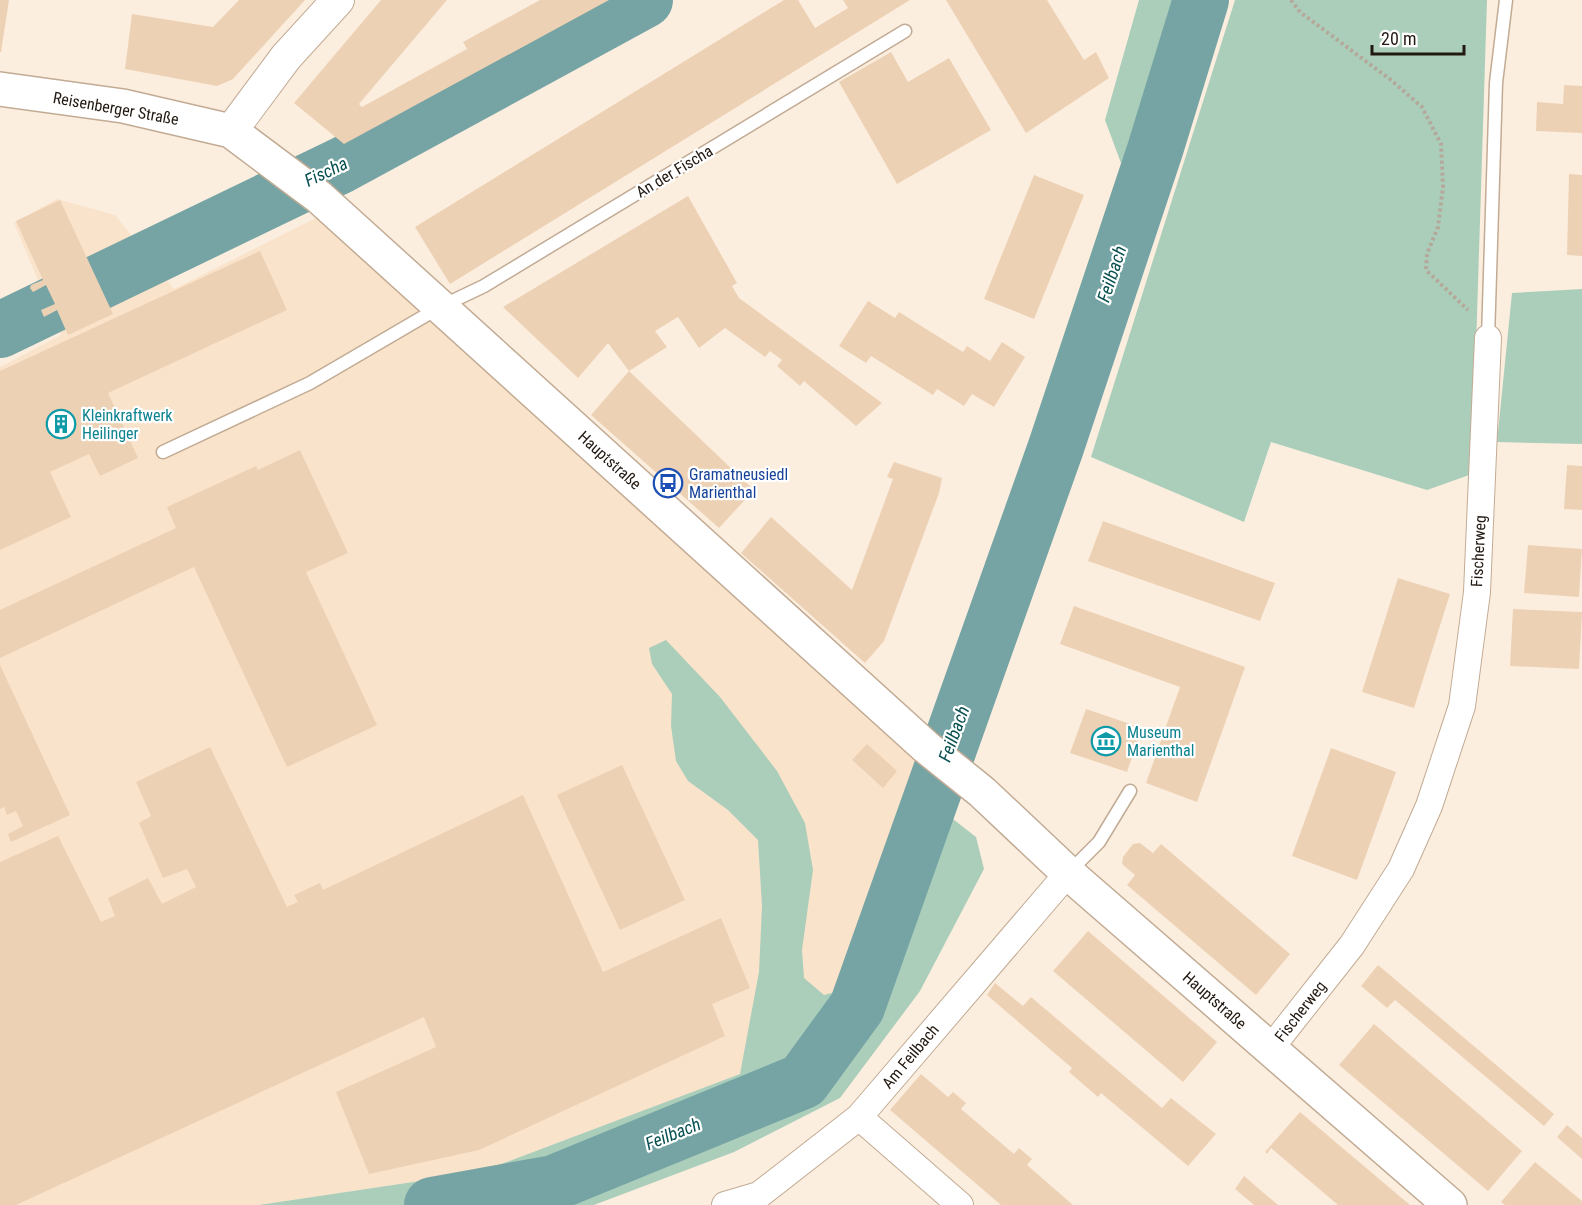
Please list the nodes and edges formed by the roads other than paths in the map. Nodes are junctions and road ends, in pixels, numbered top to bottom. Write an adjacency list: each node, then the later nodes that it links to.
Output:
1 (338, 0): 5 (street)
2 (1506, 0): 7 (lane, Fischerweg)
3 (905, 31): 6 (lane, An der Fischa)
4 (0, 89): 5 (main road, Reisenberger Straße)
5 (231, 131): 6 (main road, Hauptstraße)
6 (440, 307): 8 (lane, An der Fischa); 10 (main road, Hauptstraße)
7 (1488, 334): 11 (street, Fischerweg)
8 (163, 452)
9 (1130, 791): 10 (lane)
10 (1068, 873): 11 (main road, Hauptstraße); 12 (street, Am Feilbach)
11 (1270, 1048): 16 (main road, Hauptstraße)
12 (859, 1116): 13 (street, Am Feilbach); 15 (street)
13 (762, 1200): 14 (street, Am Feilbach)
14 (725, 1205)
15 (960, 1205)
16 (1450, 1205)

